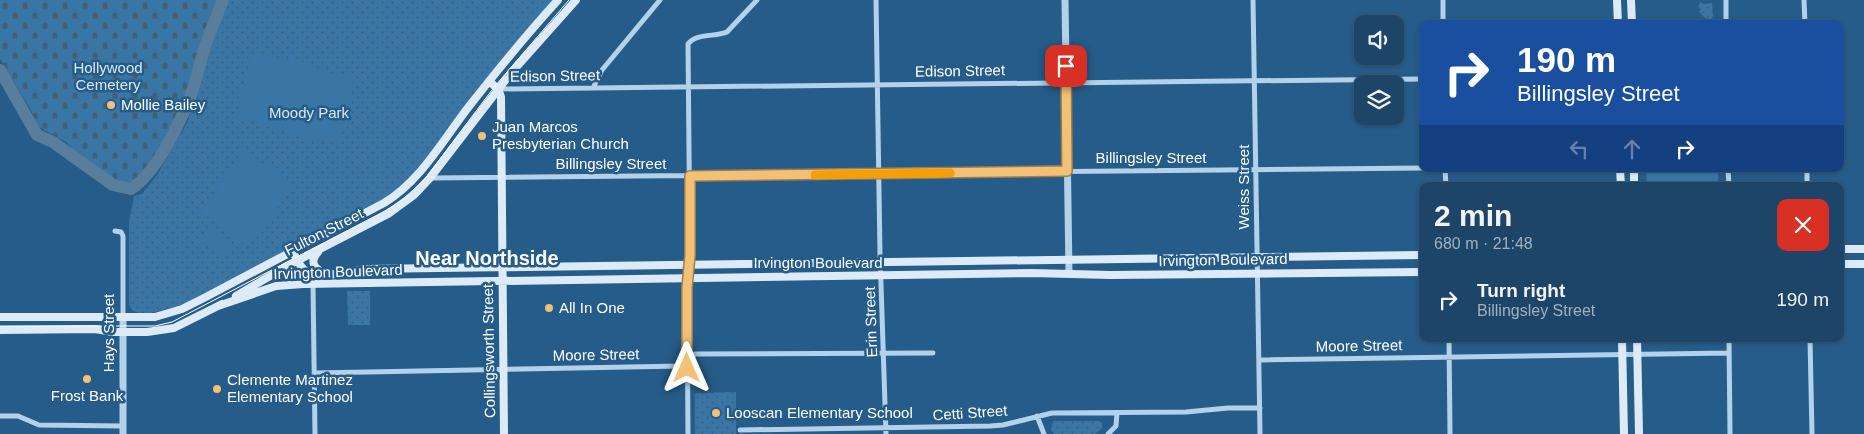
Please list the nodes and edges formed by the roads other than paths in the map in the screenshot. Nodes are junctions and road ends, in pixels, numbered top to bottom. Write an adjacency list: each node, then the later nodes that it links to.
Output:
1 (558, 0): 19 (main road, Fulton Street)
2 (576, 0): 25 (main road, Fulton Street)
3 (660, 0): 23 (street)
4 (757, 0): 24 (street)
5 (876, 0): 22 (street, Erin Street)
6 (1064, 0): 21 (street)
7 (1253, 0): 20 (street, Weiss Street)
8 (1443, 0): 13 (street)
9 (1618, 0): 14 (main road)
10 (1631, 0): 15 (main road)
11 (1726, 0): 16 (street)
12 (1804, 0): 17 (street)
13 (1443, 20)
14 (1618, 20)
15 (1632, 20)
16 (1726, 20)
17 (1804, 20)
18 (1419, 79): 20 (street, Edison Street)
19 (489, 80): 25 (main road); 37 (main road, Fulton Street)
20 (1255, 80): 21 (street, Edison Street); 27 (street, Weiss Street)
21 (1066, 82): 22 (street, Edison Street); 28 (street)
22 (877, 84): 24 (street, Edison Street); 29 (street, Erin Street)
23 (593, 88): 24 (street, Edison Street); 25 (street, Edison Street)
24 (688, 88): 30 (street)
25 (498, 89): 31 (main road, Collingsworth Street); 32 (main road, Fulton Street)
26 (1419, 168): 27 (street, Billingsley Street)
27 (1257, 170): 28 (street, Billingsley Street); 40 (street, Weiss Street)
28 (1067, 171): 29 (street, Billingsley Street); 41 (street)
29 (879, 174): 30 (street, Billingsley Street); 45 (street, Erin Street)
30 (690, 176): 31 (street, Billingsley Street); 47 (street)
31 (501, 177): 32 (street, Billingsley Street); 51 (main road, Collingsworth Street)
32 (430, 178): 34 (main road, Fulton Street)
33 (118, 232): 69 (street, Hays Street)
34 (321, 248): 44 (main road, Fulton Street); 55 (main road)
35 (1864, 249): 36 (main road)
36 (1844, 250)
37 (293, 252): 44 (main road, Irvington Boulevard); 69 (main road, Fulton Street)
38 (1419, 255): 39 (main road, Irvington Boulevard)
39 (1351, 256): 40 (main road, Irvington Boulevard); 53 (main road)
40 (1257, 257): 42 (main road, Irvington Boulevard); 58 (street, Weiss Street)
41 (1068, 258): 42 (main road, Irvington Boulevard); 43 (main road, Irvington Boulevard); 57 (street)
42 (1171, 258): 59 (main road)
43 (1004, 259): 45 (main road, Irvington Boulevard); 56 (main road)
44 (297, 261): 55 (main road, Irvington Boulevard); 67 (main road, Fulton Street)
45 (881, 261): 46 (main road, Irvington Boulevard); 60 (street, Erin Street)
46 (785, 262): 47 (main road, Irvington Boulevard); 61 (main road)
47 (689, 264): 50 (main road, Irvington Boulevard); 62 (street)
48 (1844, 264): 49 (main road)
49 (1864, 264)
50 (578, 266): 51 (main road, Irvington Boulevard); 63 (main road)
51 (502, 267): 52 (main road, Irvington Boulevard); 64 (main road, Collingsworth Street)
52 (406, 268): 55 (main road, Irvington Boulevard); 65 (main road)
53 (1351, 272): 54 (main road, Irvington Boulevard); 58 (main road, Irvington Boulevard)
54 (1419, 272)
55 (328, 274)
56 (1004, 274): 57 (main road, Irvington Boulevard); 60 (main road, Irvington Boulevard)
57 (1069, 274): 59 (main road, Irvington Boulevard)
58 (1257, 274): 59 (main road, Irvington Boulevard); 84 (street, Weiss Street)
59 (1170, 275)
60 (882, 276): 61 (main road, Irvington Boulevard); 78 (street, Erin Street)
61 (786, 277): 62 (main road, Irvington Boulevard)
62 (688, 278): 63 (main road, Irvington Boulevard); 83 (street)
63 (579, 280): 64 (main road, Irvington Boulevard)
64 (502, 281): 65 (main road, Irvington Boulevard); 85 (main road, Collingsworth Street)
65 (405, 282): 66 (main road, Irvington Boulevard)
66 (313, 284): 67 (main road, Irvington Boulevard); 86 (street)
67 (218, 306): 71 (main road, Fulton Street)
68 (0, 317): 69 (main road, Fulton Street)
69 (123, 318): 71 (street, Hays Street)
70 (0, 330): 71 (main road, Fulton Street)
71 (122, 332): 91 (street, Hays Street)
72 (1449, 342): 82 (street)
73 (1622, 342): 80 (main road)
74 (1637, 342): 81 (main road)
75 (1729, 342): 79 (street)
76 (1810, 342): 104 (street)
77 (933, 352): 78 (street, Moore Street)
78 (884, 353): 83 (street, Moore Street); 93 (street, Erin Street)
79 (1728, 353): 81 (street, Moore Street); 103 (street)
80 (1622, 355): 81 (street, Moore Street); 82 (street, Moore Street); 101 (main road)
81 (1637, 355): 102 (main road)
82 (1449, 356): 84 (street, Moore Street); 100 (street)
83 (687, 360): 85 (street, Moore Street); 96 (street)
84 (1259, 360): 87 (street, Weiss Street)
85 (504, 370): 86 (street, Moore Street); 95 (main road, Collingsworth Street)
86 (315, 373): 94 (street)
87 (1260, 408): 88 (street, Cetti Street); 99 (street, Weiss Street)
88 (1117, 413): 90 (street, Cetti Street); 98 (street)
89 (0, 416): 91 (street)
90 (1037, 416): 93 (street, Cetti Street); 97 (street)
91 (123, 430)
92 (740, 430): 93 (street, Cetti Street)
93 (886, 432)
94 (315, 434)
95 (504, 434)
96 (688, 434)
97 (1044, 434)
98 (1108, 434)
99 (1260, 434)
100 (1450, 434)
101 (1624, 434)
102 (1639, 434)
103 (1730, 434)
104 (1812, 434)

